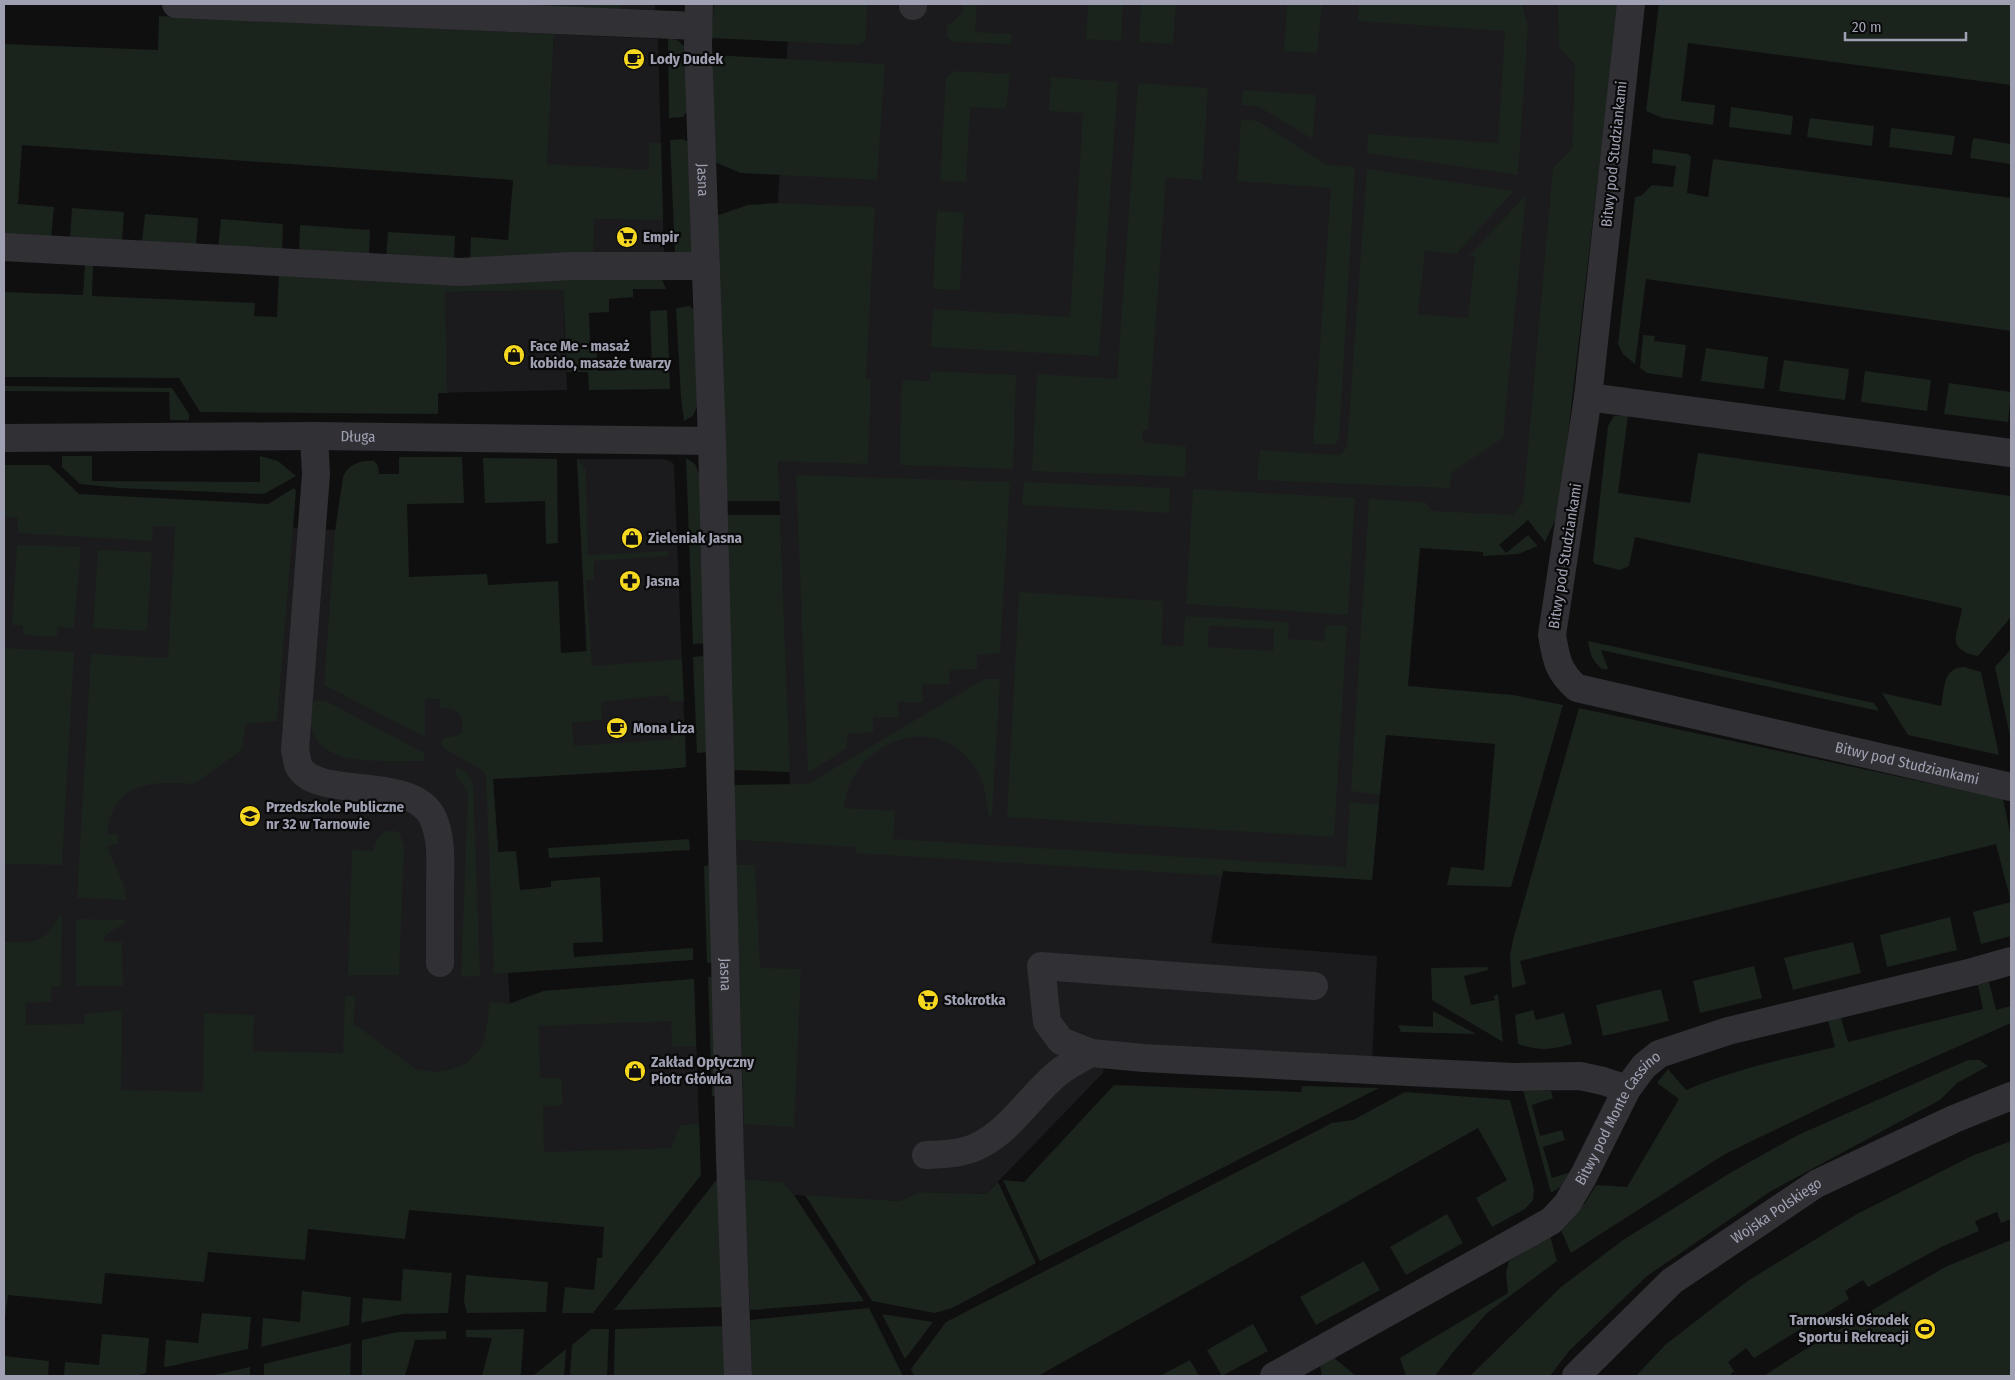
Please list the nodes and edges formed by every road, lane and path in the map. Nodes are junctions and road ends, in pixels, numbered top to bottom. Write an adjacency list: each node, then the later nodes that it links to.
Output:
1 (176, 4): 3 (street)
2 (1631, 4): 6 (street, Bitwy pod Studziankami)
3 (699, 15): 5 (street, Jasna)
4 (4, 247): 5 (street)
5 (706, 266): 9 (street, Jasna)
6 (1588, 397): 10 (street); 11 (street, Bitwy pod Studziankami)
7 (314, 436): 8 (street, Długa); 9 (street, Długa); 13 (street)
8 (4, 438)
9 (712, 441): 19 (street, Jasna)
10 (2011, 453)
11 (2011, 787)
12 (2011, 961): 16 (street, Bitwy pod Monte Cassino)
13 (440, 963)
14 (1314, 986): 15 (street)
15 (1091, 1053): 16 (street); 18 (street)
16 (1627, 1090): 20 (street, Bitwy pod Monte Cassino)
17 (2011, 1096): 21 (street, Wojska Polskiego)
18 (926, 1155)
19 (738, 1376)
20 (1274, 1376)
21 (1576, 1376)

